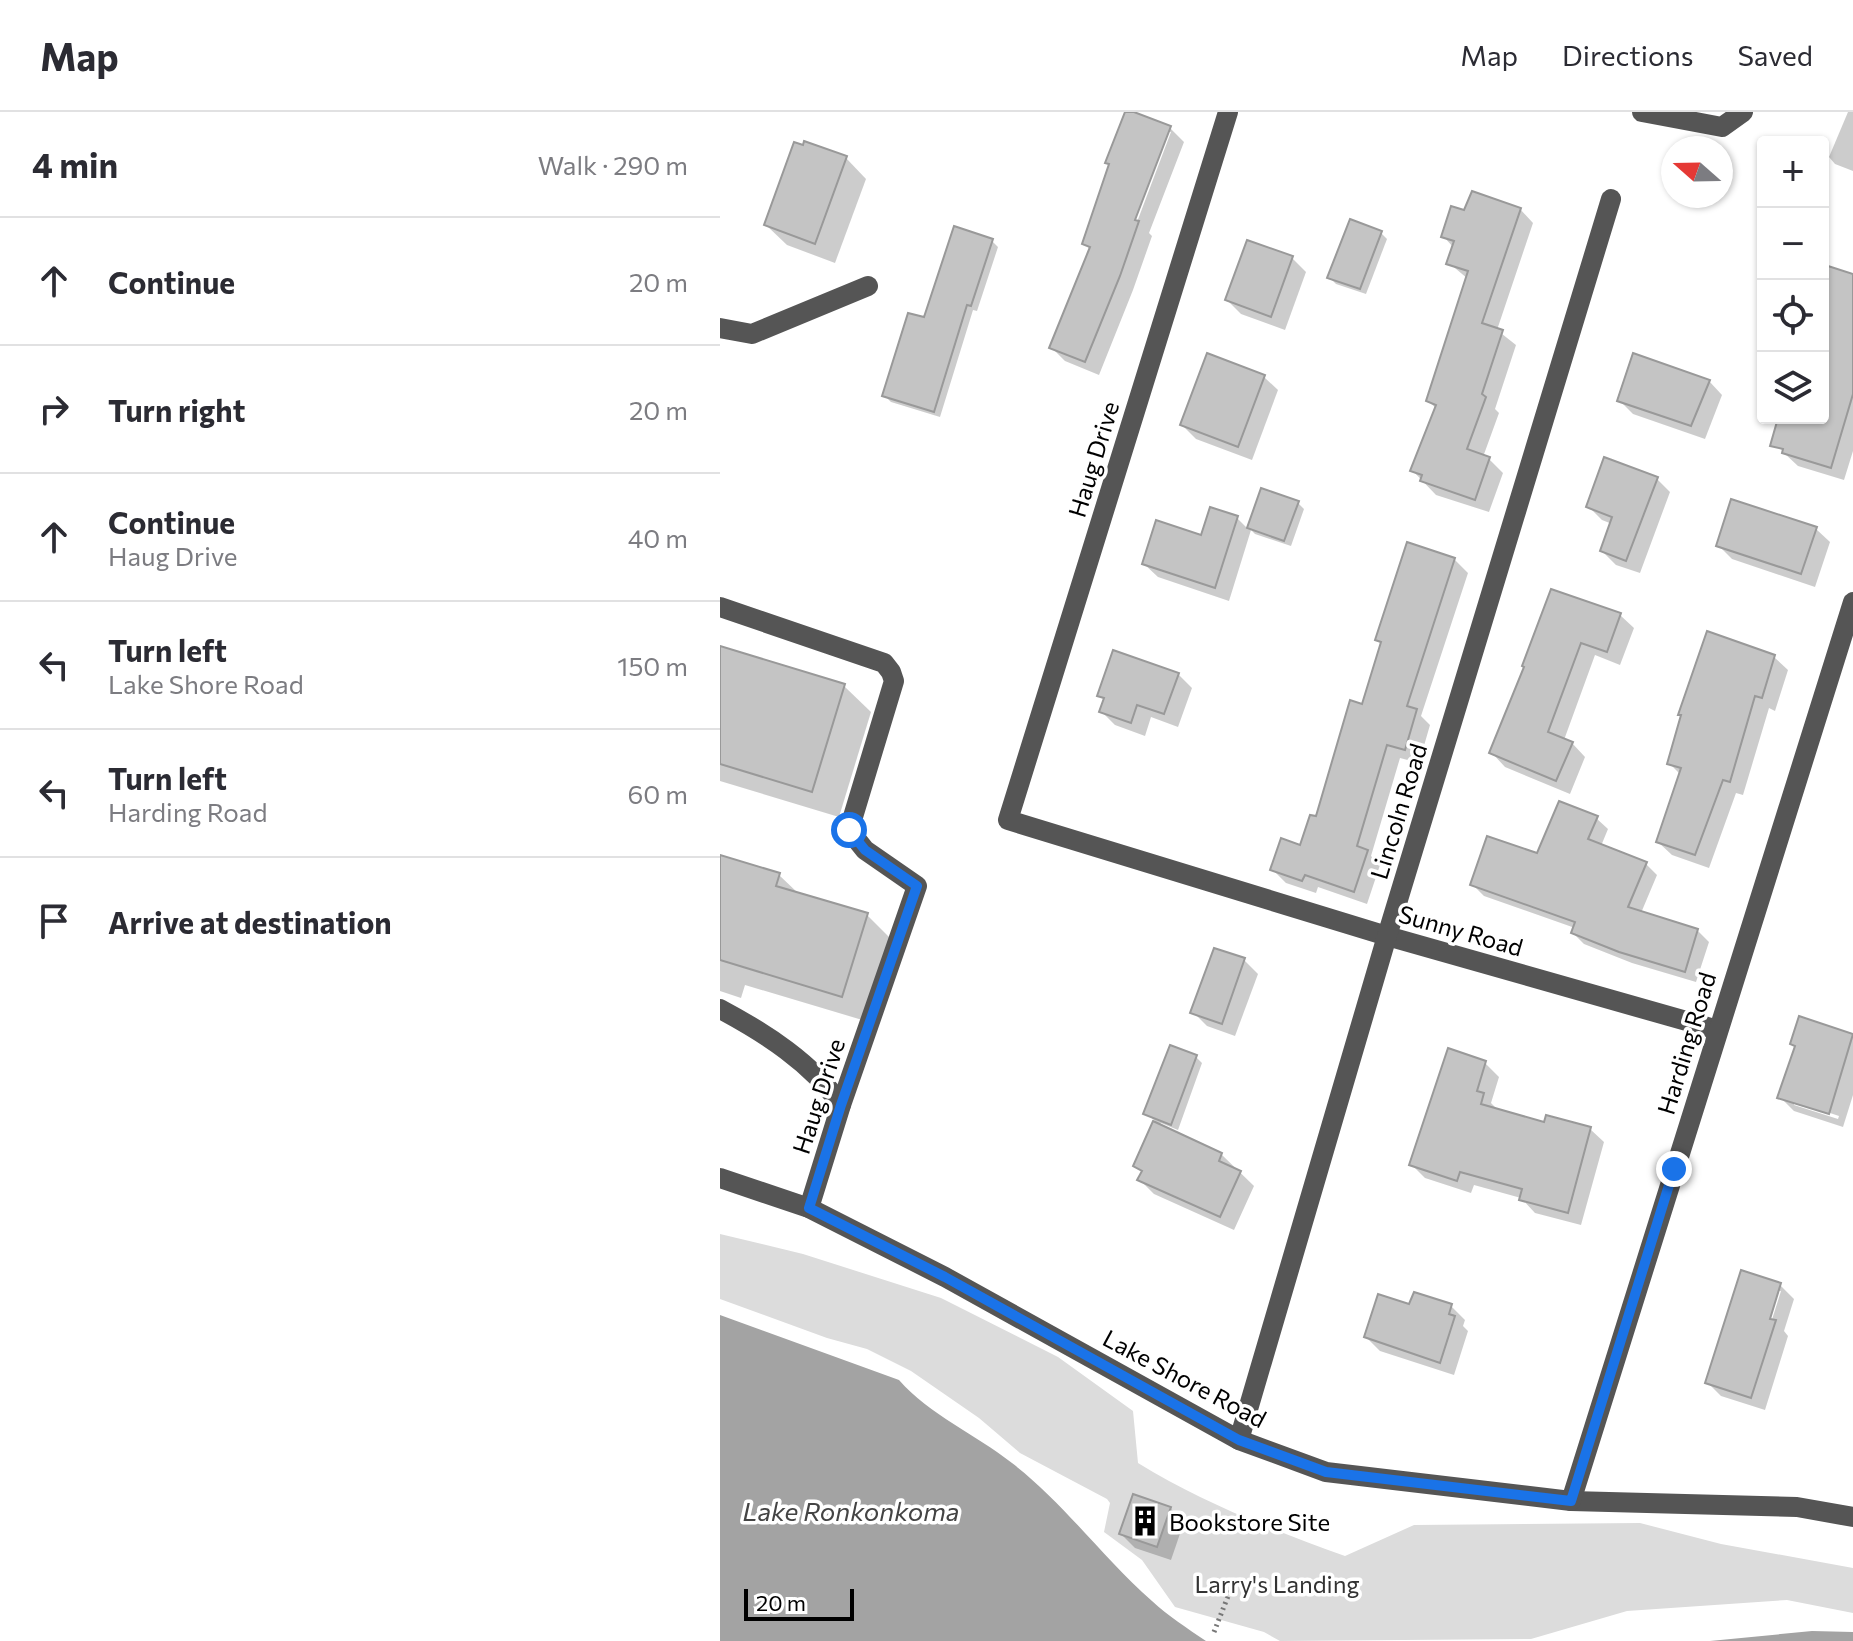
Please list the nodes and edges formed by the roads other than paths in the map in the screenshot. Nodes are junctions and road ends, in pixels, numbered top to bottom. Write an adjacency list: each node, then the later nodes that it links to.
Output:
1 (1228, 112): 9 (street, Haug Drive)
2 (1642, 112): 3 (street)
3 (1743, 112)
4 (1611, 199): 10 (street, Lincoln Road)
5 (868, 286): 6 (street)
6 (720, 328)
7 (1853, 602): 12 (street, Harding Road)
8 (720, 607): 13 (street, Haug Drive)
9 (1008, 820): 10 (street, Sunny Road)
10 (1387, 936): 12 (street, Sunny Road); 16 (street, Lincoln Road)
11 (720, 1009): 13 (street)
12 (1718, 1030): 17 (street, Harding Road)
13 (841, 1105): 15 (street, Haug Drive)
14 (720, 1178): 15 (street, Lake Shore Road)
15 (809, 1208): 16 (street, Lake Shore Road)
16 (1239, 1440): 17 (street, Lake Shore Road)
17 (1571, 1501): 18 (street, Lake Shore Road)
18 (1853, 1517)

